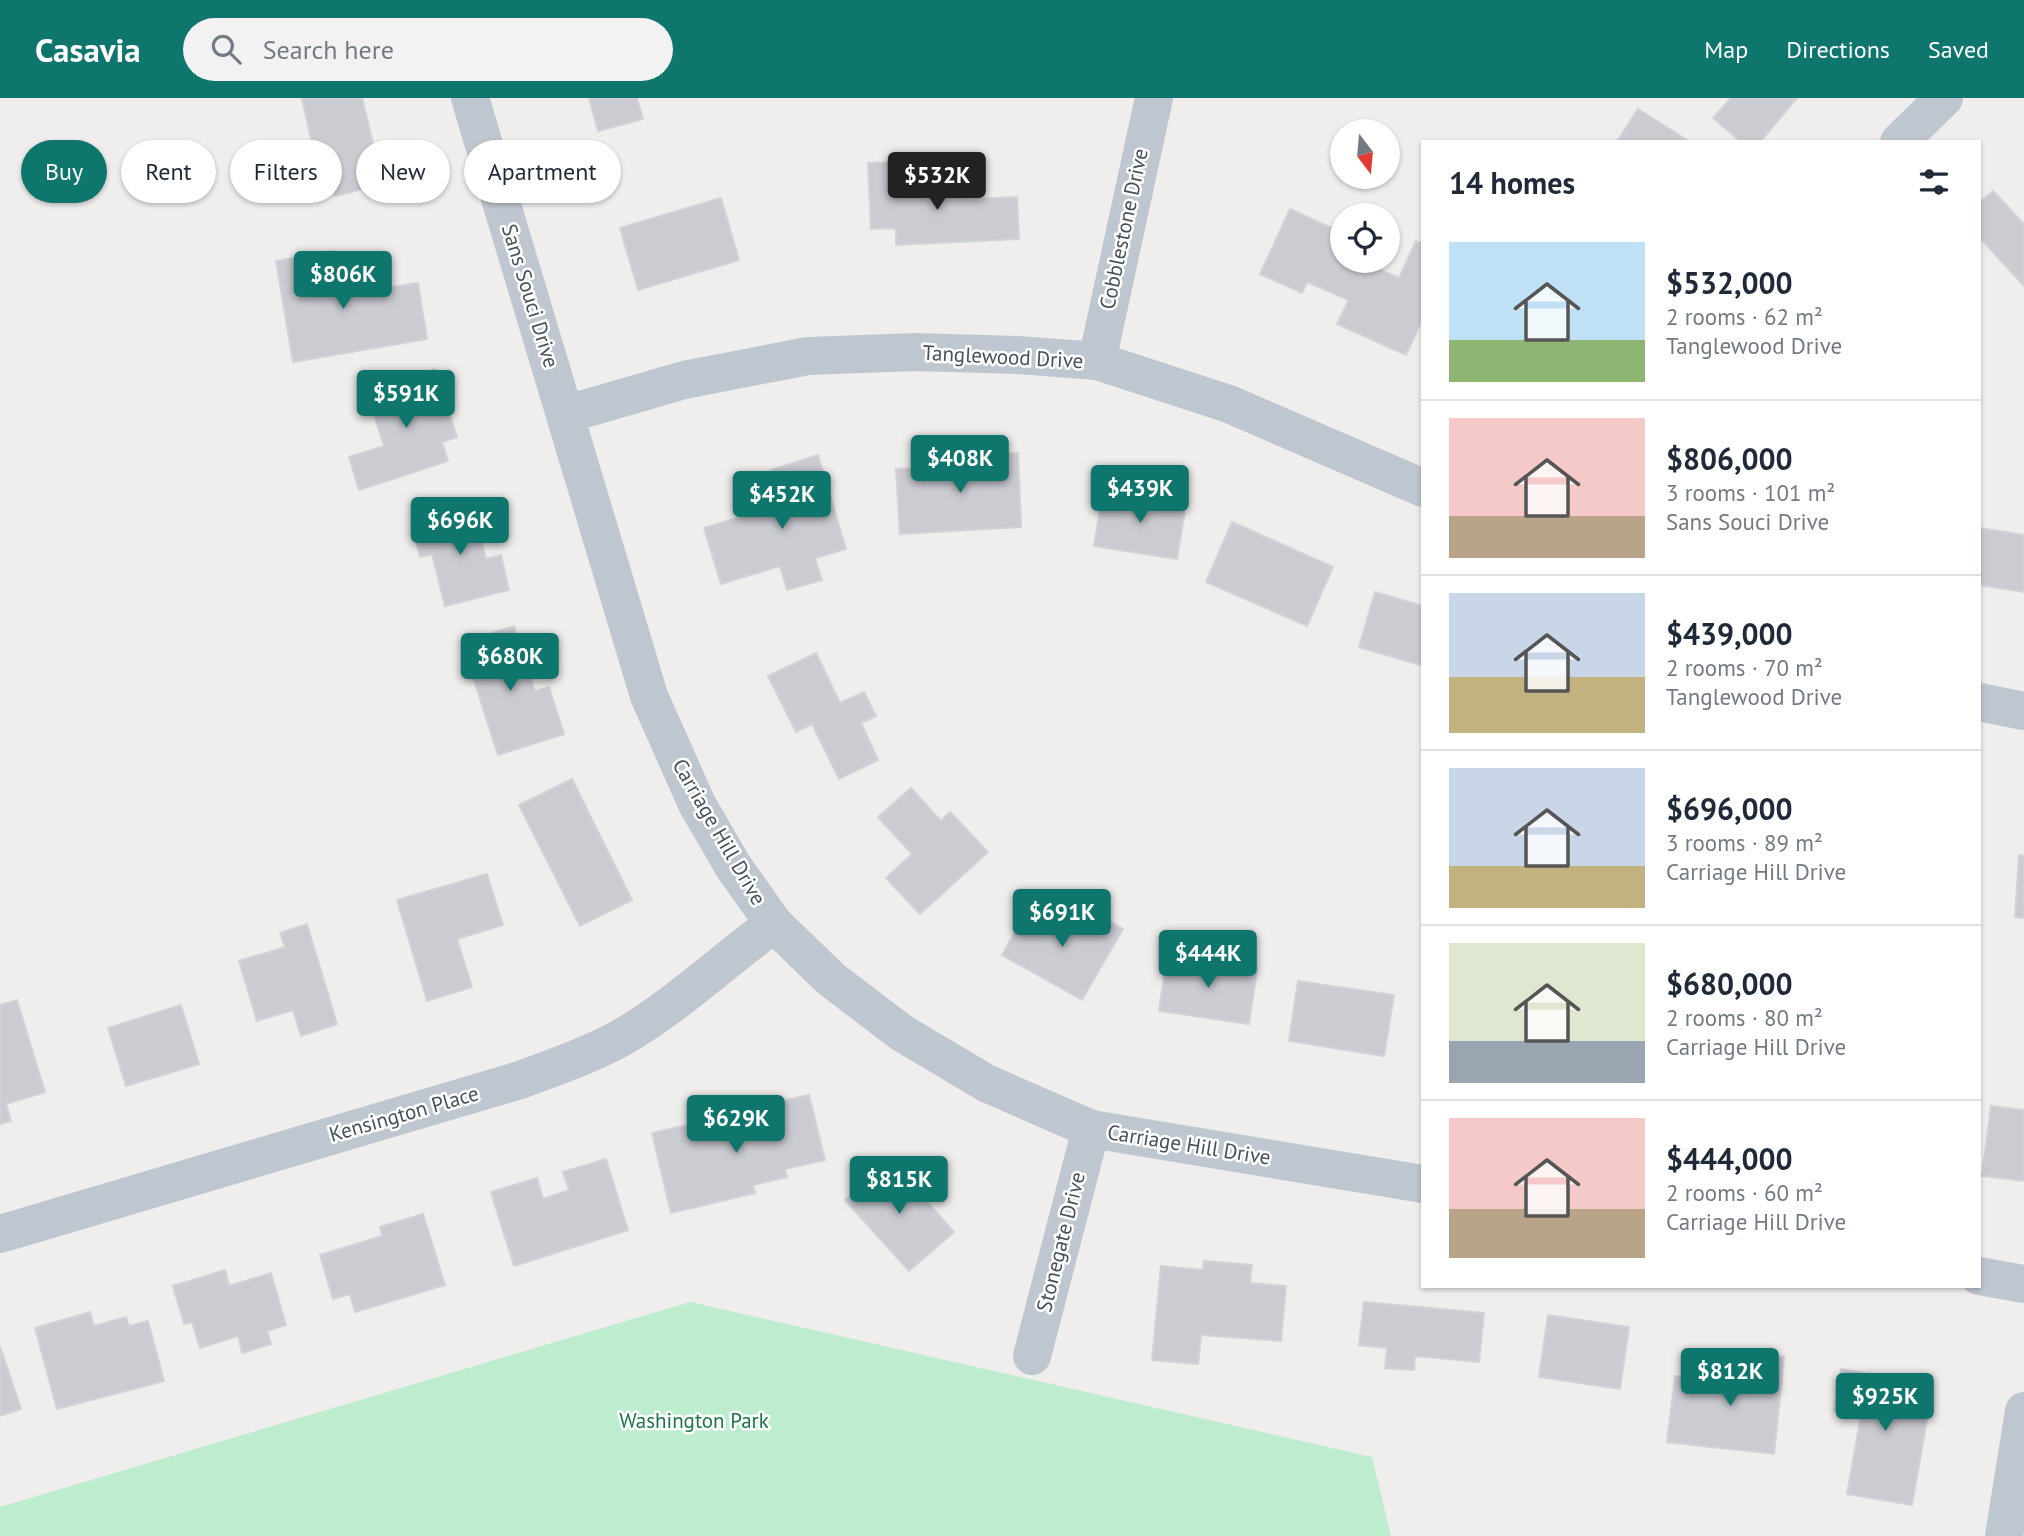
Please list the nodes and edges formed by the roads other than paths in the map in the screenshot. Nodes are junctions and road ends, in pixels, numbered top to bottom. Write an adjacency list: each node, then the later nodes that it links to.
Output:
1 (470, 98): 6 (street, Sans Souci Drive)
2 (1154, 98): 5 (street, Cobblestone Drive)
3 (1944, 98): 4 (street)
4 (1901, 140)
5 (1097, 361): 6 (street, Tanglewood Drive); 7 (street, Tanglewood Drive)
6 (567, 414): 10 (street, Carriage Hill Drive)
7 (1421, 487)
8 (1981, 702): 9 (street)
9 (2024, 711)
10 (774, 924): 11 (street, Carriage Hill Drive); 13 (street, Kensington Place)
11 (1091, 1129): 12 (street, Carriage Hill Drive); 16 (street, Stonegate Drive)
12 (1421, 1184)
13 (0, 1234)
14 (1981, 1276): 15 (street)
15 (2024, 1284)
16 (1032, 1356)
17 (2024, 1411): 18 (street)
18 (2004, 1536)

